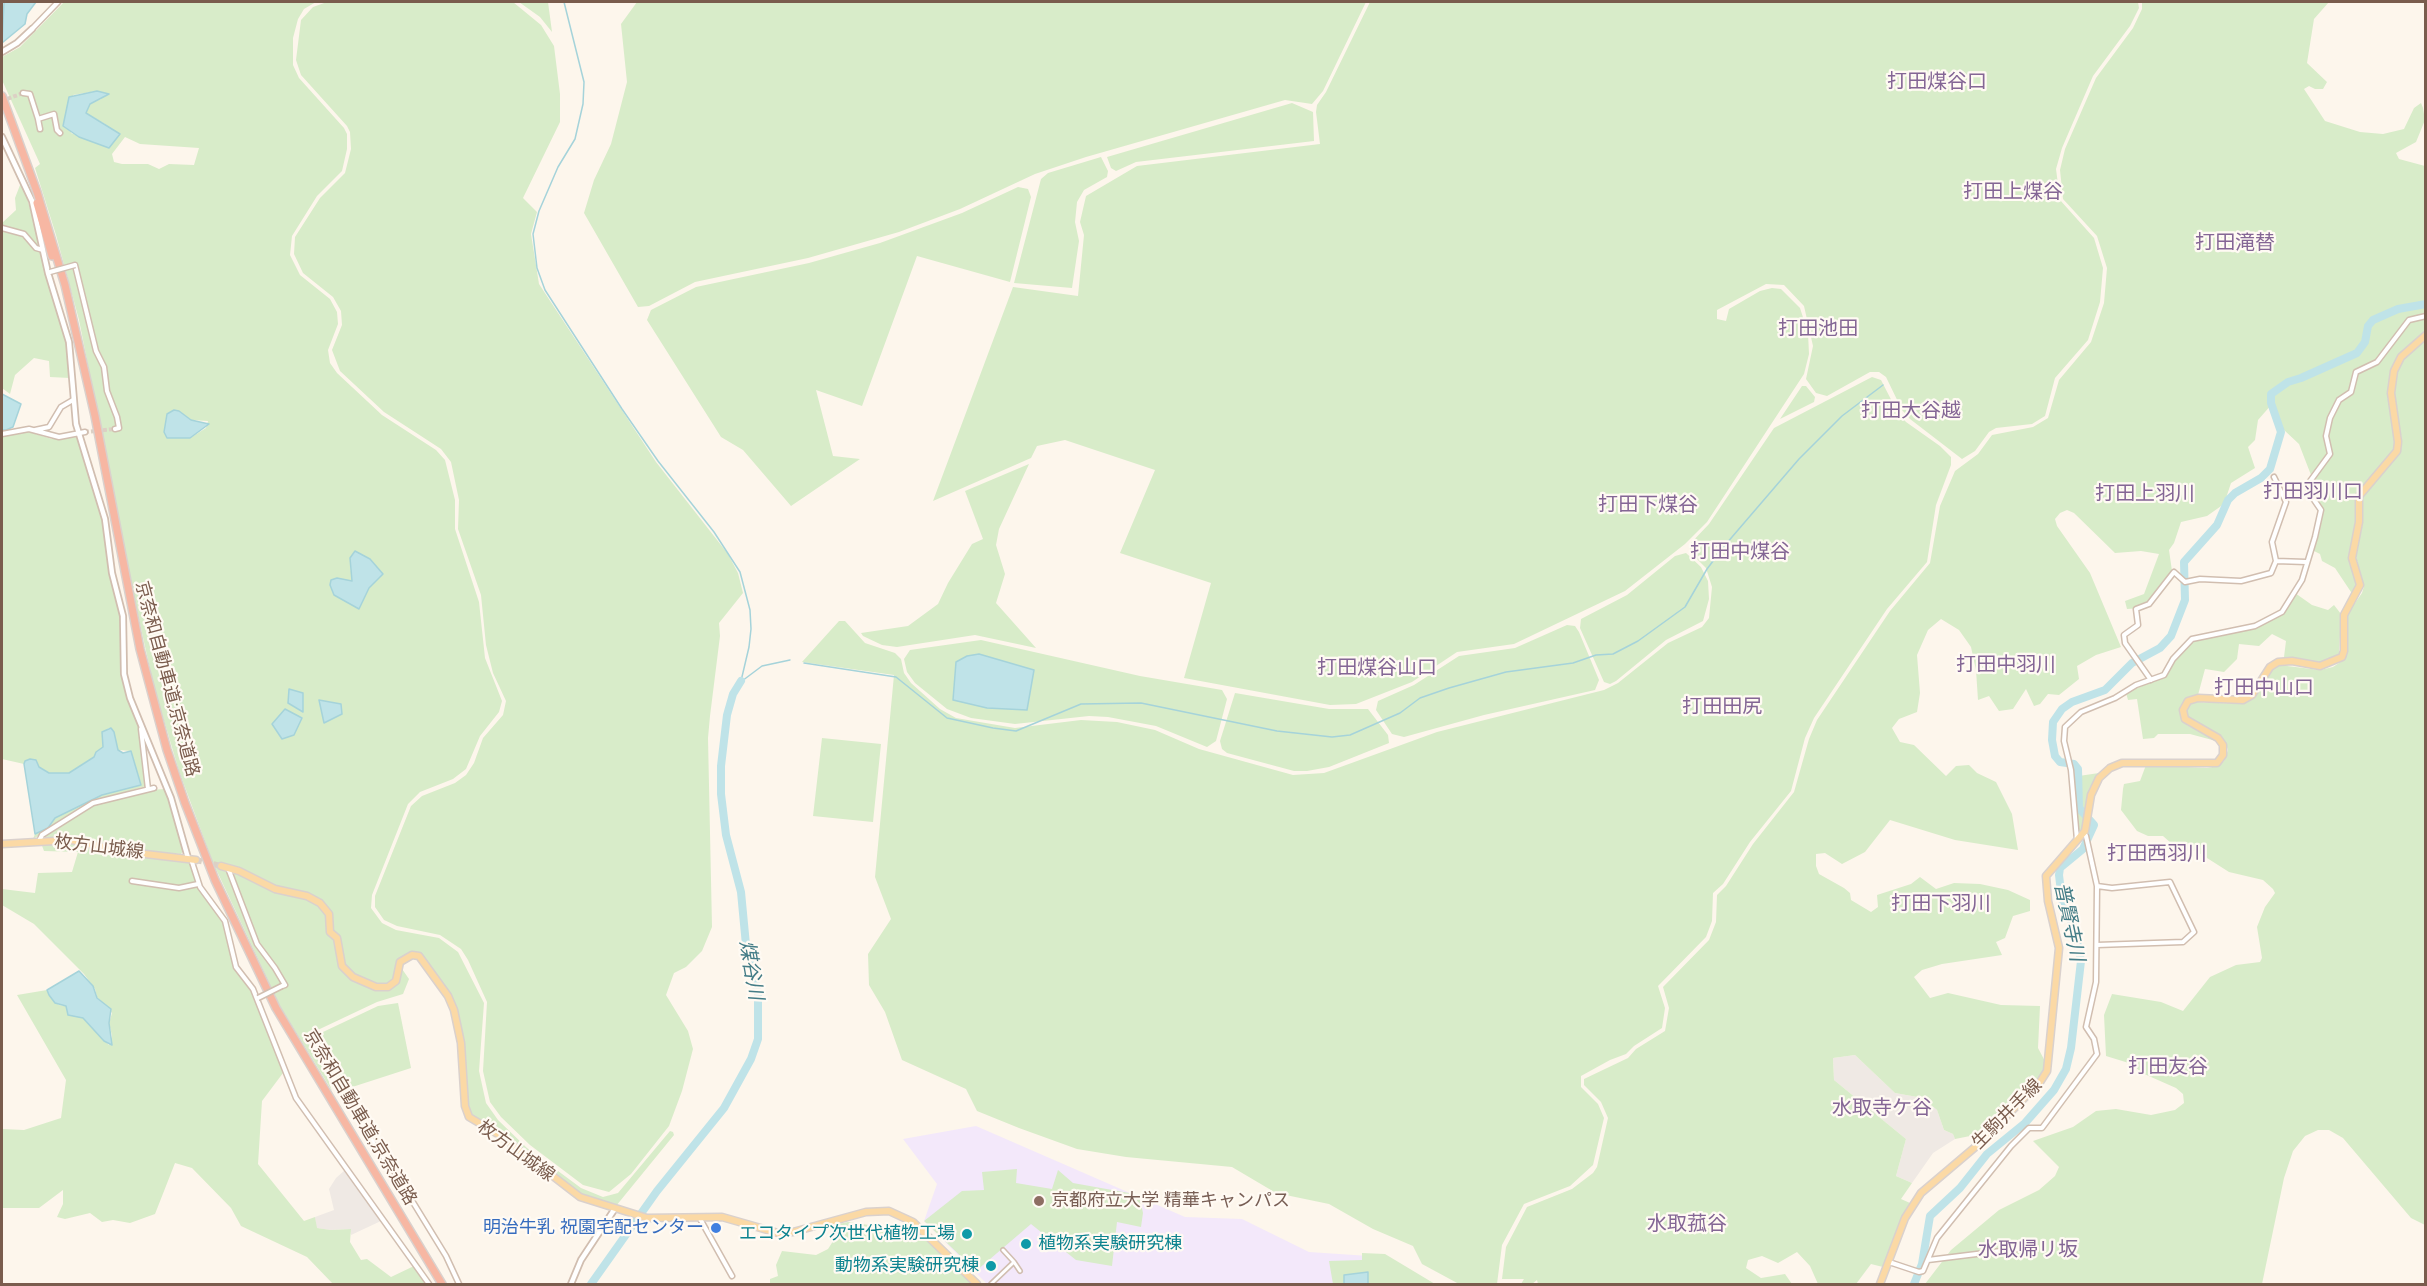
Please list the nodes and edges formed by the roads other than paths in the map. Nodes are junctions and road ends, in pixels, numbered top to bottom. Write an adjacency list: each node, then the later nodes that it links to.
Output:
1 (58, 2): 2 (street)
2 (32, 29): 3 (street)
3 (2, 52)
4 (23, 93): 6 (street)
5 (2, 96): 49 (highway, 京奈和自動車道;京奈道路)
6 (38, 119): 7 (street); 8 (street)
7 (40, 129)
8 (60, 133)
9 (2, 137): 11 (street)
10 (2, 228): 11 (street)
11 (43, 250): 12 (street)
12 (50, 272): 15 (street); 16 (street, bridge)
13 (2426, 316): 22 (street)
14 (2426, 336): 27 (main road, 生駒井手線)
15 (73, 400): 17 (street); 18 (street)
16 (115, 429)
17 (35, 430): 18 (street); 19 (street)
18 (82, 433): 24 (street)
19 (2, 434)
20 (2274, 477): 21 (street)
21 (2276, 561): 22 (street); 23 (street)
22 (2306, 562): 23 (street)
23 (2151, 680): 29 (street)
24 (141, 729): 26 (street); 31 (street)
25 (154, 788): 26 (street)
26 (148, 789): 28 (street)
27 (2082, 834): 29 (main road, 生駒井手線); 35 (street)
28 (39, 841): 30 (main road, 枚方山城線); 31 (main road, 枚方山城線)
29 (2077, 841): 45 (main road, 生駒井手線)
30 (2, 844)
31 (192, 859): 34 (street)
32 (224, 866): 37 (street, bridge); 39 (main road, 枚方山城線)
33 (132, 880): 34 (street)
34 (198, 884): 37 (street)
35 (2097, 886): 36 (street); 36 (street)
36 (2097, 945): 43 (street)
37 (257, 998): 48 (street)
38 (362, 1121): 50 (street)
39 (614, 1210): 40 (main road, 枚方山城線); 51 (street)
40 (699, 1216): 47 (street); 52 (main road, 枚方山城線)
41 (2033, 1243): 43 (street)
42 (1003, 1250): 44 (street)
43 (1928, 1260): 45 (street)
44 (1014, 1262): 46 (street); 53 (street)
45 (1889, 1262): 54 (main road, 生駒井手線)
46 (1020, 1271)
47 (732, 1276)
48 (429, 1284)
49 (440, 1284)
50 (459, 1284)
51 (571, 1284)
52 (977, 1284)
53 (991, 1284)
54 (1880, 1284)

